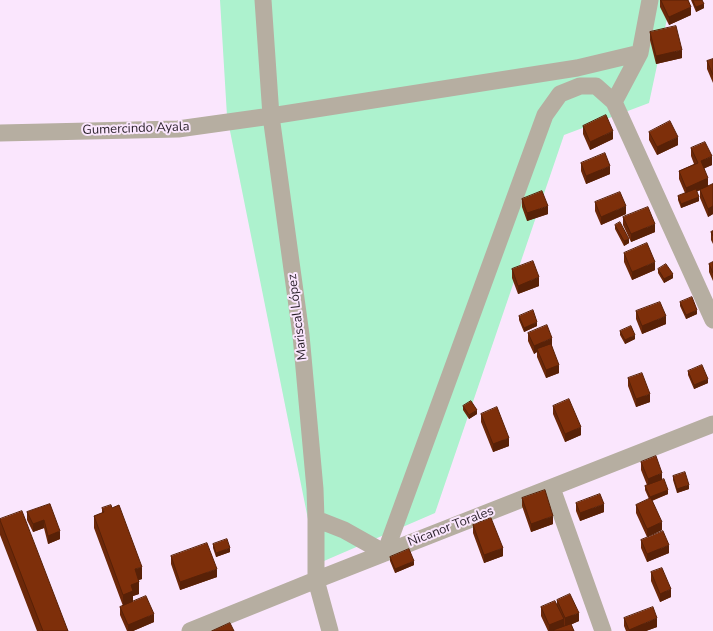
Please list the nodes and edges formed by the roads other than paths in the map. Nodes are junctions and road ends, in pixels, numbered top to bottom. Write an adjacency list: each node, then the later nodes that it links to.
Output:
1 (263, 0): 7 (street, Mariscal López)
2 (650, 0): 3 (street)
3 (640, 54): 4 (street, Gumercindo Ayala); 6 (street)
4 (598, 64): 5 (street); 7 (street, Gumercindo Ayala)
5 (596, 86): 6 (street); 13 (street)
6 (614, 102): 9 (street)
7 (271, 116): 8 (street, Gumercindo Ayala); 12 (street, Mariscal López)
8 (0, 133)
9 (713, 320)
10 (713, 424): 11 (street, Nicanor Torales)
11 (552, 488): 13 (street, Nicanor Torales); 17 (street)
12 (316, 519): 13 (street); 14 (street, Mariscal López)
13 (385, 553): 14 (street, Nicanor Torales)
14 (316, 580): 15 (street, Nicanor Torales); 16 (street, Mariscal López)
15 (190, 631)
16 (330, 631)
17 (602, 631)

